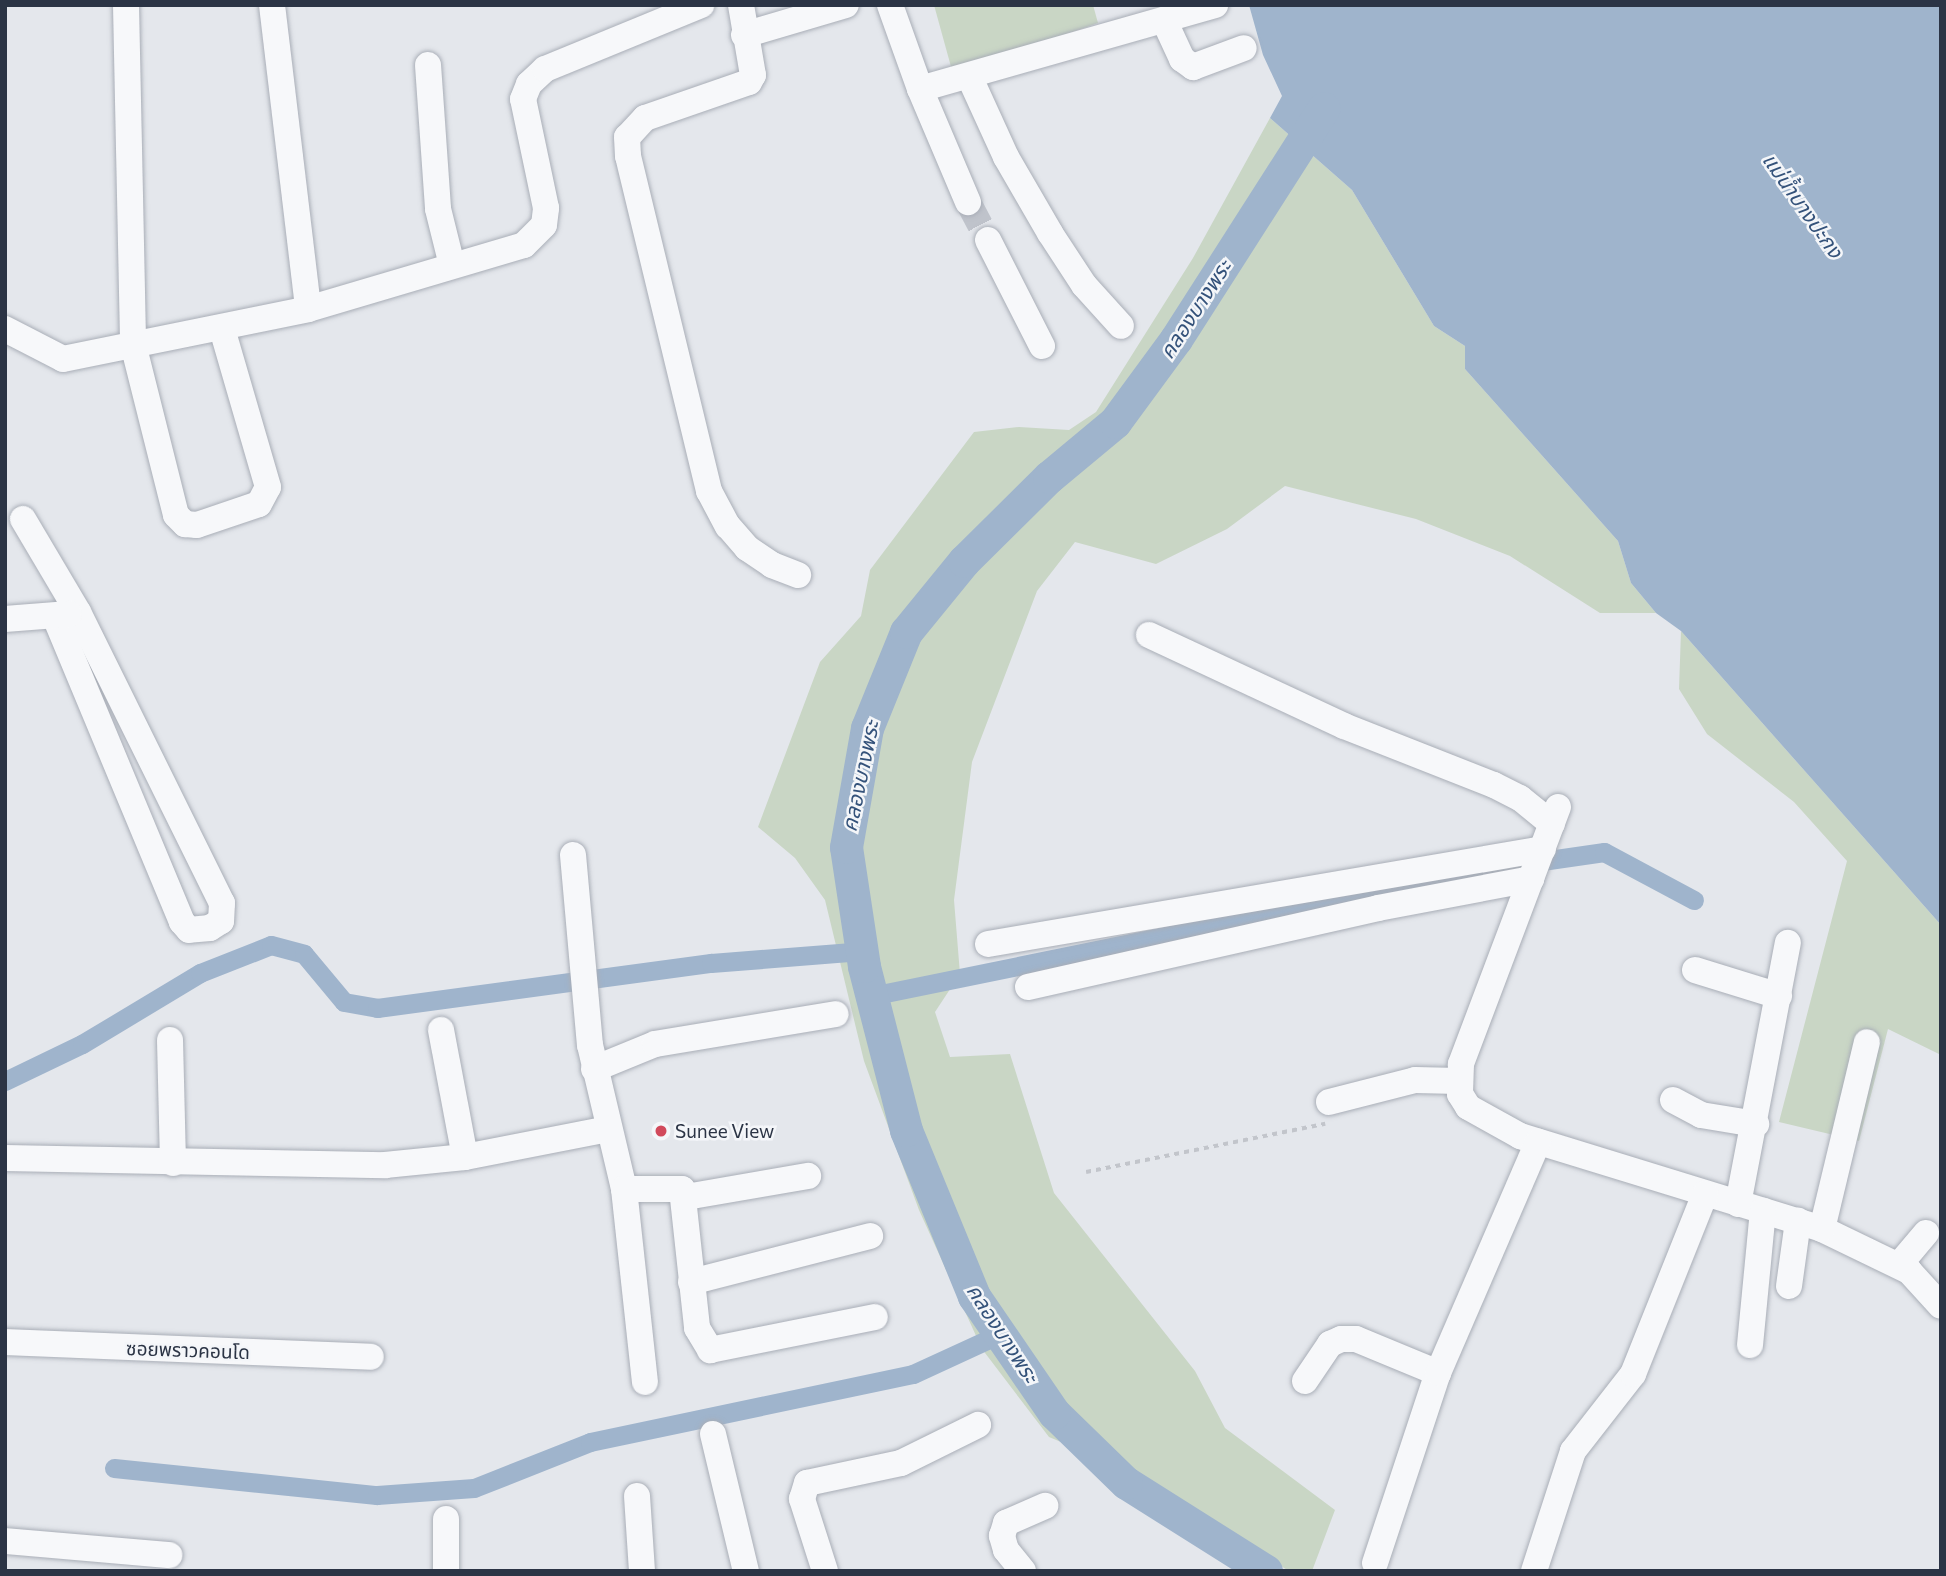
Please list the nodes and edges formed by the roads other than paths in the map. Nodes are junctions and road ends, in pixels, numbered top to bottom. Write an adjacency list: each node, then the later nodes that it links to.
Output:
1 (126, 5): 21 (street)
2 (272, 5): 17 (street)
3 (701, 5): 16 (street)
4 (741, 5): 9 (street)
5 (846, 5): 9 (street)
6 (890, 5): 13 (street)
7 (1215, 5): 8 (street)
8 (1164, 20): 10 (street); 12 (street)
9 (744, 35): 24 (street)
10 (1244, 48)
11 (428, 65): 16 (street)
12 (970, 78): 13 (street); 18 (street)
13 (920, 89): 14 (street)
14 (968, 202)
15 (988, 240): 22 (street)
16 (452, 265): 17 (street)
17 (308, 309): 20 (street)
18 (1121, 326)
19 (5, 329): 21 (street)
20 (222, 329): 21 (street); 21 (street)
21 (133, 344)
22 (1042, 346)
23 (23, 519): 25 (street)
24 (798, 575)
25 (66, 615): 25 (street); 26 (street)
26 (5, 618)
27 (1149, 635): 28 (street)
28 (1543, 849): 30 (street); 31 (street)
29 (573, 855): 40 (street)
30 (1531, 879): 34 (street); 41 (street)
31 (988, 943)
32 (1788, 943): 35 (street)
33 (1695, 970): 35 (street)
34 (1028, 987)
35 (1779, 996): 44 (street)
36 (836, 1014): 40 (street)
37 (441, 1030): 47 (street)
38 (170, 1040): 49 (street)
39 (1867, 1042): 55 (street)
40 (594, 1069): 45 (street)
41 (1459, 1081): 43 (street); 46 (street)
42 (1673, 1101): 44 (street)
43 (1329, 1112)
44 (1756, 1124): 54 (street)
45 (608, 1129): 47 (street); 51 (street)
46 (1538, 1142): 52 (street); 66 (street)
47 (465, 1157): 49 (street)
48 (5, 1158): 49 (street)
49 (173, 1163)
50 (808, 1176): 53 (street)
51 (624, 1189): 53 (street); 68 (street)
52 (1705, 1194): 54 (street); 83 (street)
53 (685, 1197): 59 (street)
54 (1750, 1207): 55 (street); 64 (street)
55 (1810, 1225): 58 (street); 60 (street)
56 (1926, 1233): 58 (street)
57 (870, 1236): 59 (street)
58 (1899, 1265): 61 (street)
59 (691, 1282): 62 (street)
60 (1789, 1286)
61 (1941, 1306)
62 (875, 1317)
63 (5, 1342): 65 (street, ซอยพราวคอนโด)
64 (1750, 1345)
65 (371, 1357)
66 (1438, 1373): 67 (street); 77 (street)
67 (1306, 1381)
68 (645, 1382)
69 (978, 1425): 81 (street)
70 (713, 1434): 80 (street)
71 (636, 1496): 79 (street)
72 (1045, 1506): 82 (street)
73 (446, 1518): 78 (street)
74 (5, 1541): 76 (street)
75 (169, 1555): 76 (street)
76 (110, 1562)
77 (1375, 1563)
78 (446, 1571)
79 (642, 1571)
80 (746, 1571)
81 (825, 1571)
82 (1023, 1571)
83 (1534, 1571)

